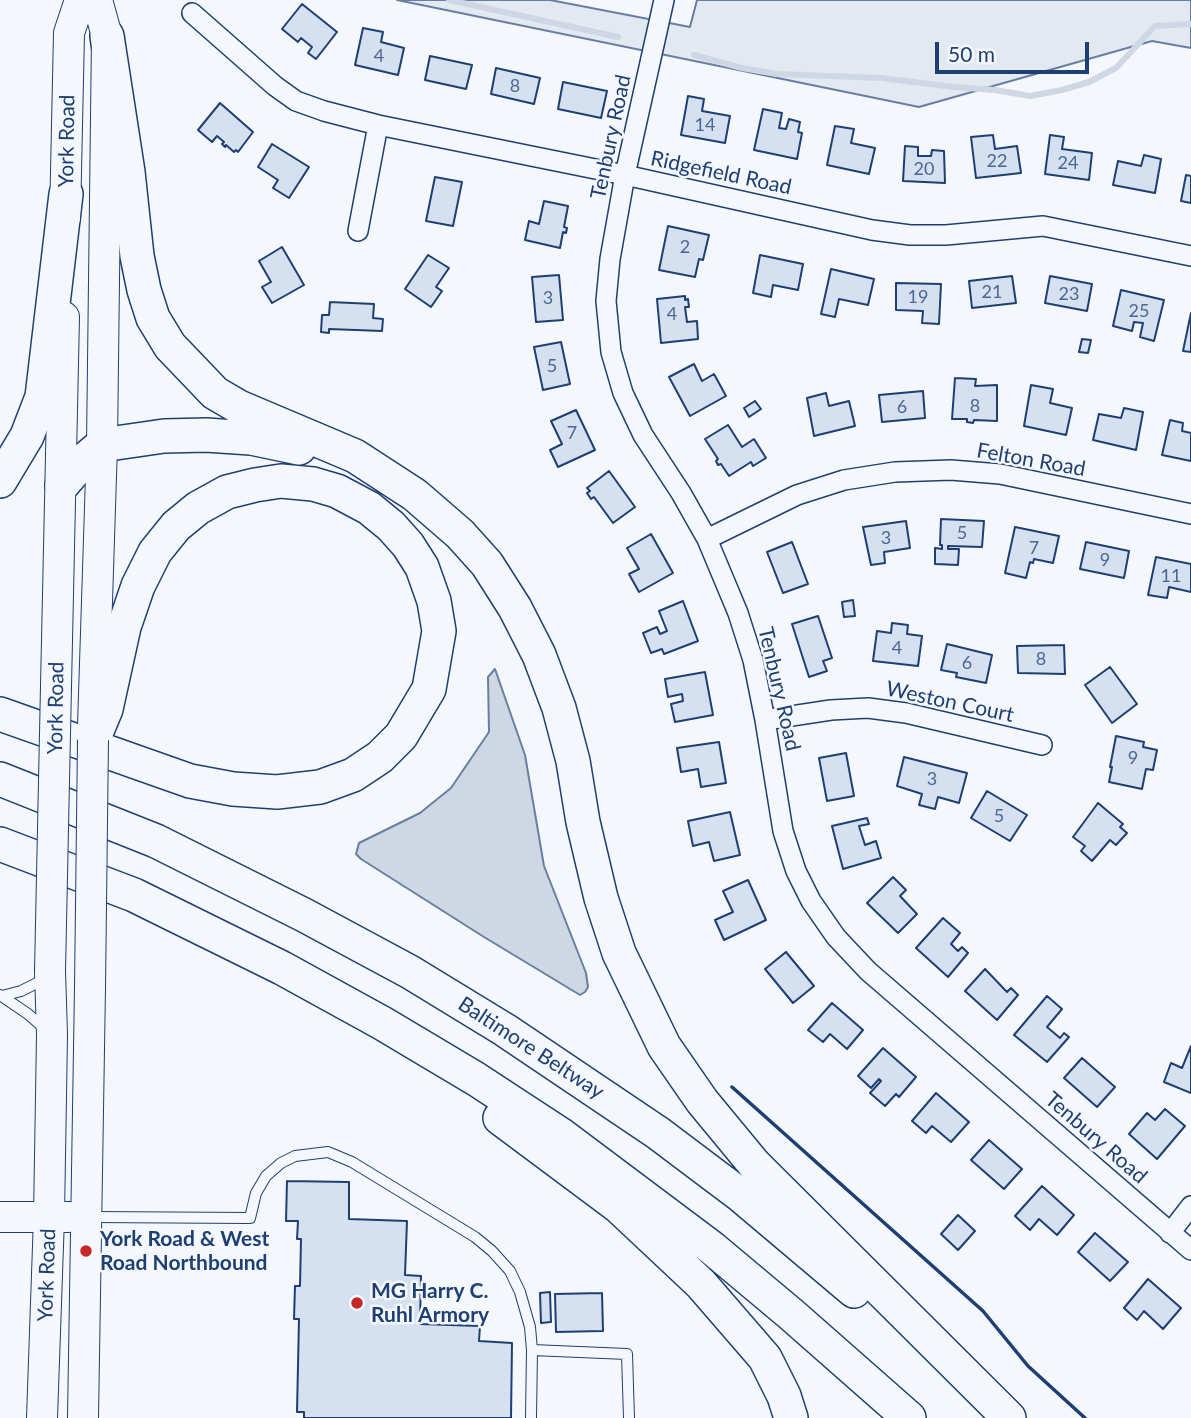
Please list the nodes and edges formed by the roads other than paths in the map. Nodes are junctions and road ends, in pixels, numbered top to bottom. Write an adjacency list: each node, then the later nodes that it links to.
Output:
1 (80, 0): 8 (main road, York Road)
2 (97, 0): 5 (main road, York Road)
3 (664, 0): 7 (street, Tenbury Road)
4 (192, 13): 6 (street, Ridgefield Road)
5 (107, 36): 11 (main road, York Road); 14 (highway)
6 (379, 125): 7 (street, Ridgefield Road); 9 (street)
7 (625, 175): 10 (street, Ridgefield Road); 16 (street, Tenbury Road)
8 (66, 194): 12 (highway); 13 (main road, York Road)
9 (358, 231)
10 (1191, 256)
11 (102, 445): 13 (highway); 14 (highway); 17 (main road, York Road)
12 (0, 481)
13 (62, 485): 27 (main road, York Road, bridge)
14 (415, 495): 44 (highway)
15 (1191, 514): 16 (street, Felton Road)
16 (707, 539): 19 (street, Tenbury Road)
17 (100, 705): 18 (highway); 20 (highway)
18 (0, 713)
19 (765, 720): 21 (street, Weston Court); 34 (street, Tenbury Road)
20 (93, 740): 33 (main road, York Road, bridge)
21 (1042, 745)
22 (0, 779): 43 (highway, Baltimore Beltway)
23 (0, 844): 25 (highway)
24 (0, 858): 25 (highway)
25 (134, 895): 26 (highway)
26 (282, 968): 41 (highway); 42 (highway)
27 (50, 971): 28 (lane); 29 (main road, York Road)
28 (1, 995): 29 (lane)
29 (52, 1035): 32 (main road, York Road)
30 (1191, 1206): 34 (street)
31 (0, 1217): 32 (main road)
32 (49, 1217): 33 (main road); 37 (main road, York Road)
33 (87, 1217): 36 (lane); 38 (main road, York Road)
34 (1170, 1233): 35 (street, Tenbury Road)
35 (1191, 1250)
36 (532, 1350): 39 (lane); 40 (lane)
37 (43, 1418)
38 (83, 1418)
39 (531, 1418)
40 (629, 1418)
41 (791, 1418)
42 (909, 1418)
43 (997, 1418)
44 (1009, 1418)

